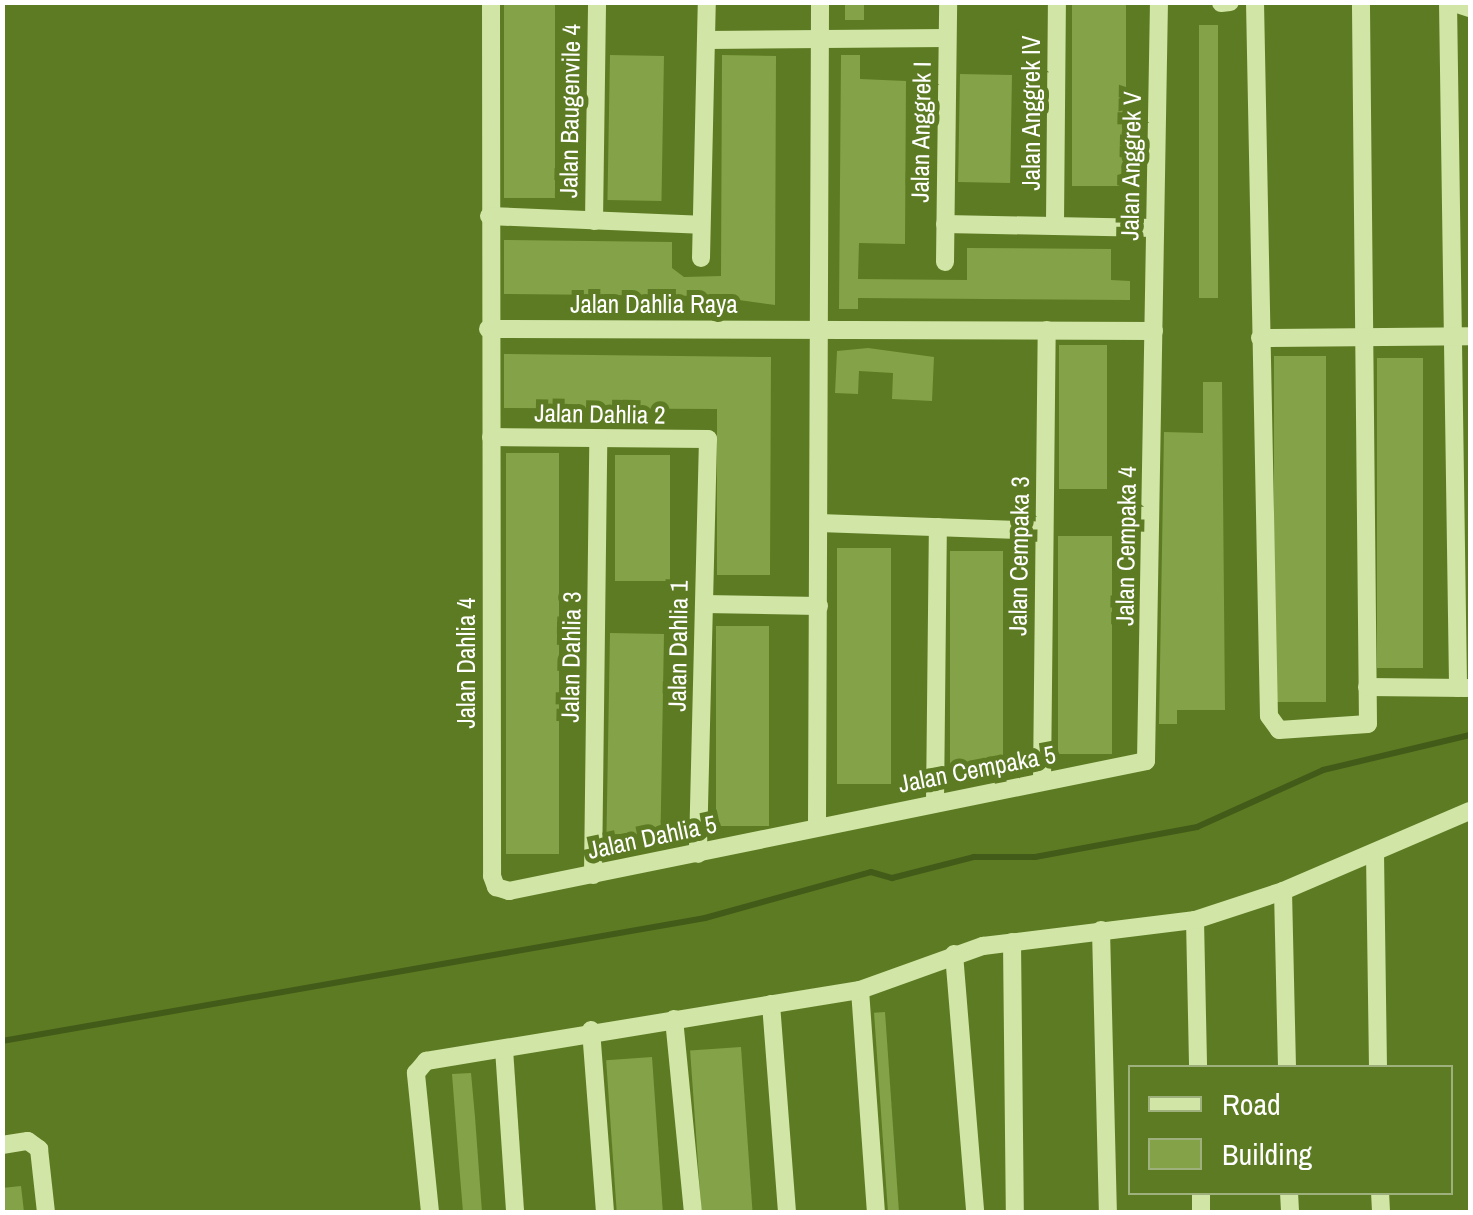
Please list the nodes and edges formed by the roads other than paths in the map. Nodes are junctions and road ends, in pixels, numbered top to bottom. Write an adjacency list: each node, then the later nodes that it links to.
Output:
1 (491, 2): 17 (street, Jalan Dahlia 4)
2 (597, 2): 18 (street, Jalan Baugenvile 4)
3 (706, 2): 16 (street)
4 (820, 2): 15 (street)
5 (948, 2): 14 (street, Jalan Anggrek I)
6 (1057, 2): 20 (street, Jalan Anggrek IV)
7 (1160, 2): 22 (street, Jalan Anggrek V)
8 (1230, 2): 12 (street)
9 (1254, 2): 31 (street)
10 (1361, 2): 30 (street)
11 (1450, 2): 13 (street); 29 (street)
12 (1220, 3)
13 (1470, 8)
14 (947, 38): 15 (street); 19 (street, Jalan Anggrek I)
15 (819, 39): 16 (street); 26 (street)
16 (706, 40): 21 (street)
17 (488, 216): 18 (street); 25 (street, Jalan Dahlia 4)
18 (594, 221): 21 (street)
19 (945, 224): 20 (street); 24 (street, Jalan Anggrek I)
20 (1055, 224): 22 (street)
21 (700, 226): 23 (street)
22 (1154, 228): 28 (street, Jalan Anggrek V)
23 (701, 258)
24 (944, 262)
25 (488, 329): 26 (street, Jalan Dahlia Raya); 32 (street, Jalan Dahlia 4)
26 (821, 329): 27 (street, Jalan Dahlia Raya); 35 (street)
27 (1047, 330): 28 (street, Jalan Dahlia Raya); 37 (street, Jalan Cempaka 3)
28 (1154, 331): 42 (street, Jalan Cempaka 4)
29 (1462, 336): 30 (street); 41 (street)
30 (1364, 337): 31 (street); 40 (street)
31 (1260, 338): 40 (street)
32 (491, 437): 34 (street, Jalan Dahlia 2); 50 (street, Jalan Dahlia 4)
33 (708, 439): 34 (street, Jalan Dahlia 2); 38 (street, Jalan Dahlia 1)
34 (598, 440): 49 (street, Jalan Dahlia 3)
35 (819, 523): 36 (street); 39 (street)
36 (938, 527): 37 (street); 44 (street)
37 (1044, 530): 43 (street, Jalan Cempaka 3)
38 (704, 604): 39 (street); 48 (street, Jalan Dahlia 1)
39 (819, 606): 46 (street)
40 (1368, 687): 41 (street)
41 (1464, 688)
42 (1146, 762): 43 (street, Jalan Cempaka 5)
43 (1042, 782): 44 (street, Jalan Cempaka 5)
44 (935, 802): 46 (street, Jalan Cempaka 5)
45 (1470, 811): 47 (street)
46 (816, 826): 48 (street, Jalan Dahlia 5)
47 (1375, 853): 51 (street); 63 (street)
48 (698, 854): 49 (street, Jalan Dahlia 5)
49 (593, 875): 50 (street, Jalan Dahlia 5)
50 (496, 887)
51 (1283, 891): 52 (street); 62 (street)
52 (1194, 920): 53 (street); 61 (street)
53 (1101, 930): 54 (street); 74 (street)
54 (1012, 942): 55 (street); 73 (street)
55 (954, 954): 56 (street); 72 (street)
56 (860, 990): 57 (street); 71 (street)
57 (771, 1004): 58 (street); 70 (street)
58 (674, 1020): 59 (street); 69 (street)
59 (591, 1030): 60 (street); 68 (street)
60 (504, 1049): 66 (street); 67 (street)
61 (1198, 1065)
62 (1287, 1065)
63 (1378, 1065)
64 (2, 1145): 65 (street)
65 (46, 1212)
66 (430, 1212)
67 (514, 1212)
68 (604, 1212)
69 (693, 1212)
70 (787, 1212)
71 (876, 1212)
72 (974, 1212)
73 (1016, 1212)
74 (1108, 1212)

